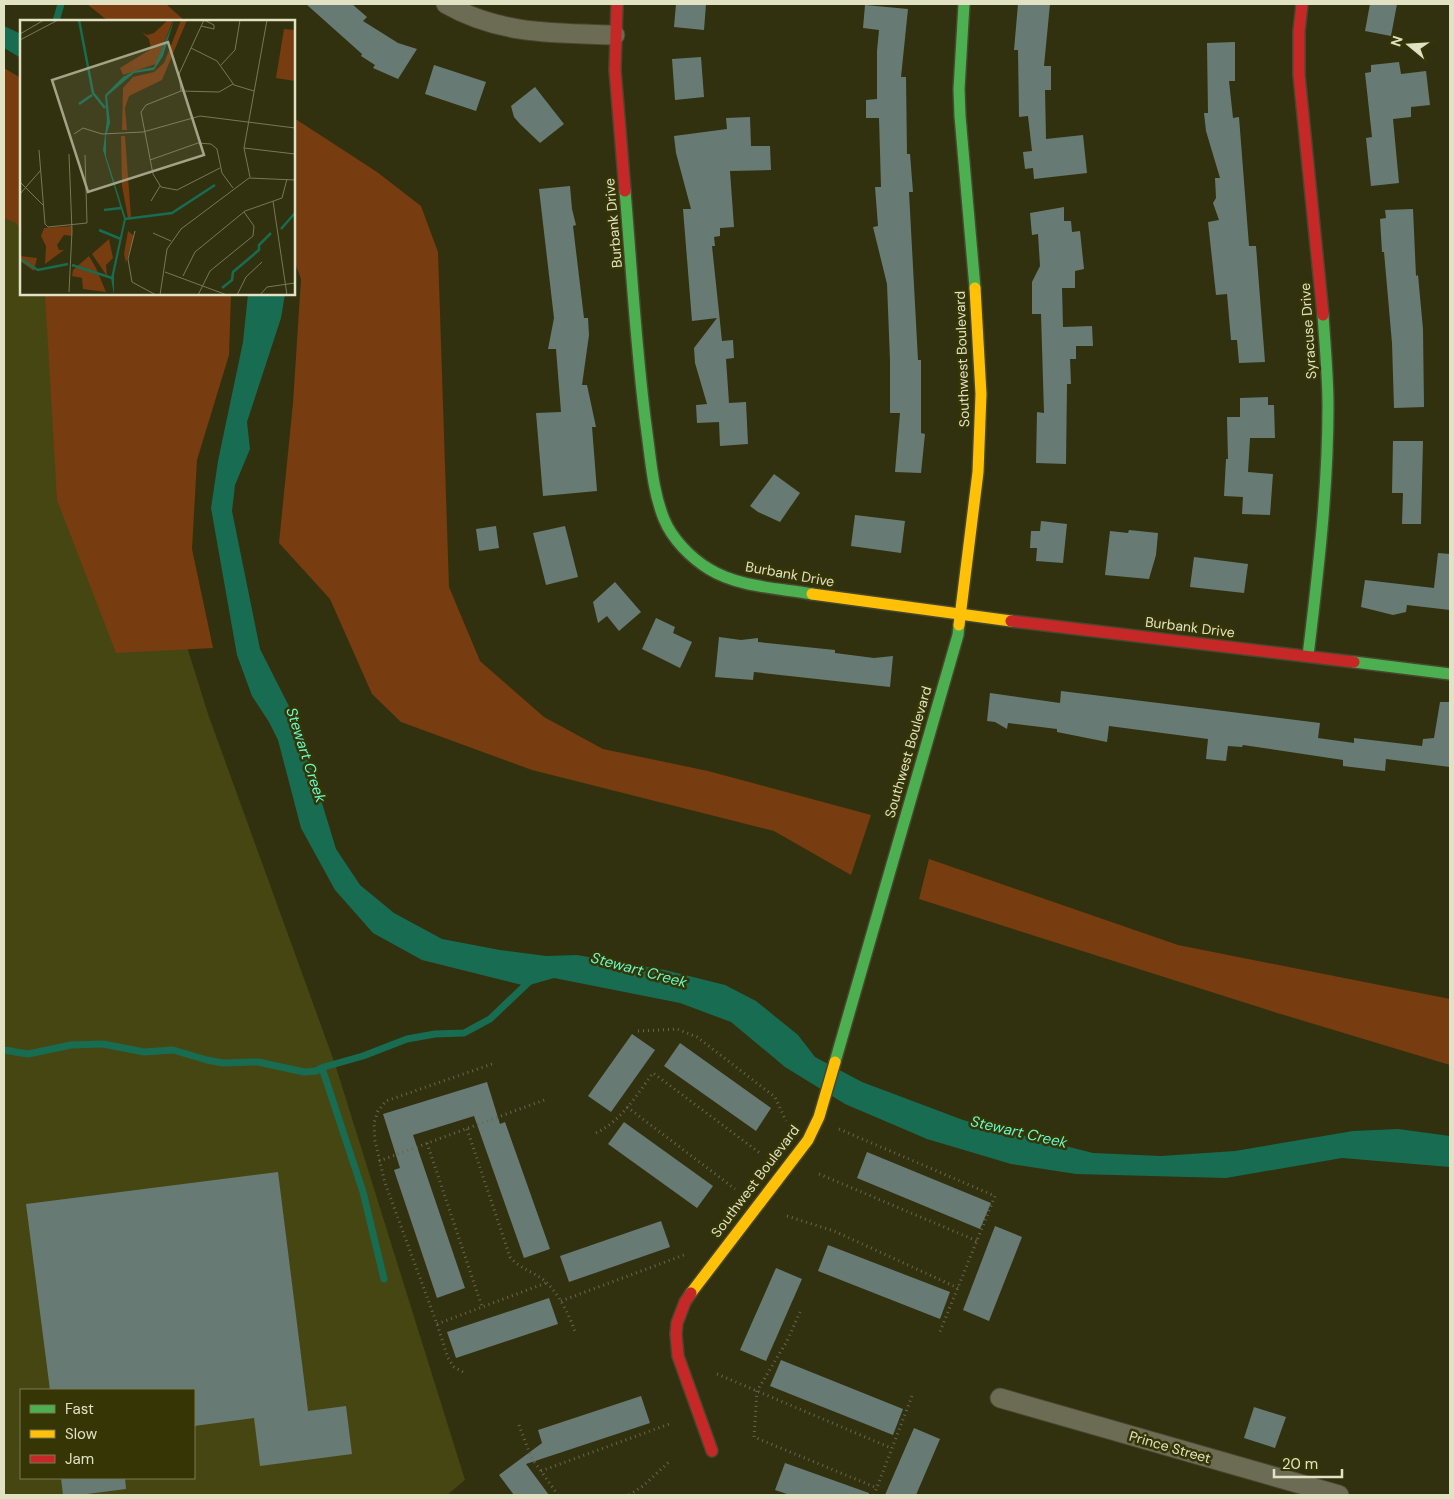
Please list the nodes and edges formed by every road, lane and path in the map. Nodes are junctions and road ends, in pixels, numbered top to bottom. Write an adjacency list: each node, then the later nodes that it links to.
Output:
1 (446, 4): 5 (street)
2 (617, 4): 5 (street, Burbank Drive)
3 (964, 4): 6 (street, Southwest Boulevard)
4 (1302, 4): 7 (street, Syracuse Drive)
5 (615, 34): 6 (street, Burbank Drive)
6 (960, 615): 7 (street, Burbank Drive); 41 (street, Southwest Boulevard)
7 (1308, 656): 8 (street, Burbank Drive)
8 (1450, 674)
9 (638, 1031): 13 (path)
10 (495, 1063): 19 (path)
11 (547, 1099): 15 (path)
12 (627, 1108): 16 (path); 18 (path); 21 (path)
13 (786, 1121)
14 (832, 1126): 23 (path)
15 (467, 1129): 17 (path); 25 (path)
16 (596, 1133)
17 (427, 1144): 19 (path); 28 (path)
18 (761, 1154)
19 (379, 1161): 30 (path)
20 (818, 1174): 23 (path)
21 (735, 1189)
22 (787, 1216): 26 (path)
23 (977, 1241): 26 (path)
24 (684, 1255): 27 (path)
25 (546, 1283): 27 (path); 28 (path)
26 (958, 1288): 32 (path)
27 (561, 1301): 31 (path)
28 (482, 1307): 30 (path)
29 (800, 1312): 35 (path)
30 (437, 1324): 33 (path)
31 (576, 1334)
32 (939, 1334)
33 (463, 1372)
34 (717, 1374): 35 (path)
35 (757, 1391): 40 (path); 44 (path)
36 (912, 1396): 40 (path)
37 (1000, 1398): 48 (street, Prince Street)
38 (672, 1423): 43 (path)
39 (519, 1425): 43 (path)
40 (891, 1448): 44 (path)
41 (712, 1451)
42 (670, 1460): 46 (path)
43 (541, 1471): 45 (path)
44 (877, 1488): 47 (path)
45 (558, 1495)
46 (629, 1495)
47 (874, 1495)
48 (1339, 1495)

